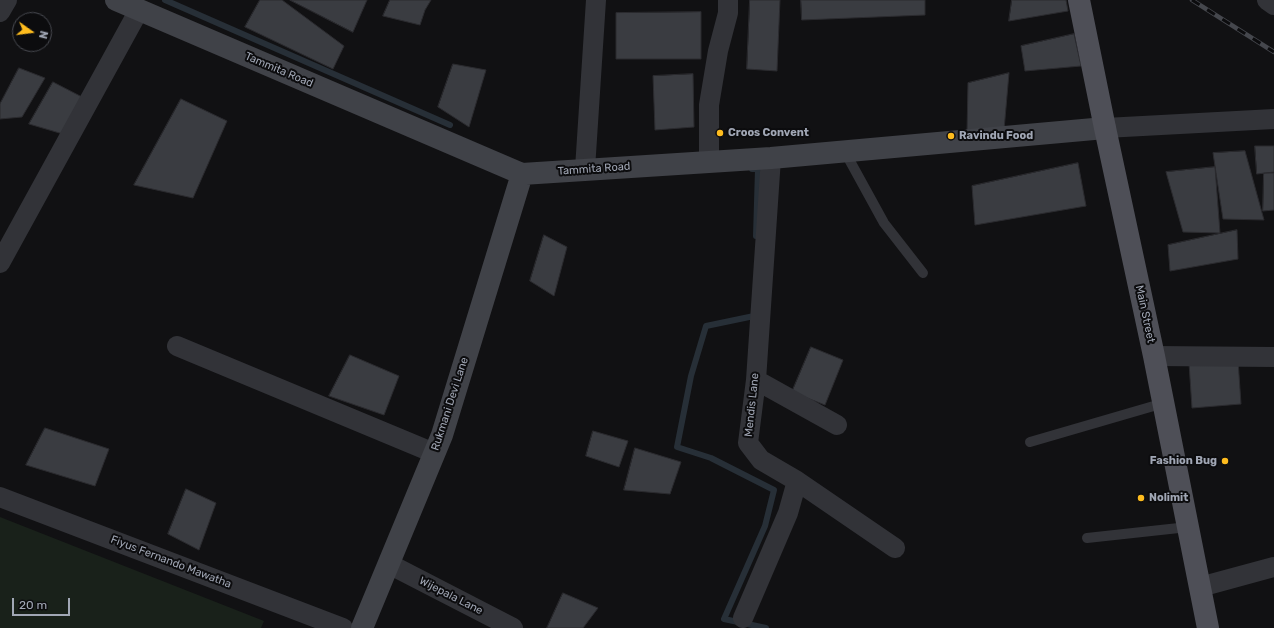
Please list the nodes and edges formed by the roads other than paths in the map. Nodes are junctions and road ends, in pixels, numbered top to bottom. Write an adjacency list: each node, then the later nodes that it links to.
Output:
1 (7, 0): 9 (street)
2 (116, 0): 7 (street, Tammita Road)
3 (596, 0): 15 (street)
4 (728, 0): 14 (street)
5 (1079, 0): 11 (main road, Main Street)
6 (1267, 0): 8 (street)
7 (142, 5): 16 (street, Tammita Road); 17 (street)
8 (1274, 5)
9 (0, 12)
10 (1274, 119): 11 (street)
11 (1105, 128): 12 (street, Tammita Road); 20 (main road, Main Street)
12 (845, 152): 13 (street, Tammita Road); 18 (lane)
13 (771, 158): 14 (street, Tammita Road); 22 (street, Mendis Lane)
14 (709, 162): 15 (street, Tammita Road)
15 (585, 169): 16 (street, Tammita Road)
16 (522, 174): 26 (street, Rukmani Devi Lane)
17 (0, 263)
18 (924, 273)
19 (177, 346): 26 (street)
20 (1154, 356): 21 (street); 23 (main road, Main Street)
21 (1274, 357)
22 (756, 380): 24 (street); 27 (street, Mendis Lane)
23 (1164, 403): 25 (lane); 29 (main road, Main Street)
24 (837, 425)
25 (1030, 442)
26 (434, 453): 32 (street, Rukmani Devi Lane)
27 (797, 481): 31 (street, Mendis Lane); 35 (street)
28 (0, 497): 36 (street, Fiyus Fernando Mawatha)
29 (1188, 528): 30 (lane); 34 (main road, Main Street)
30 (1087, 538)
31 (895, 548)
32 (389, 564): 37 (street, Rukmani Devi Lane); 38 (street, Wijepala Lane)
33 (1274, 567): 34 (street)
34 (1200, 587): 39 (main road, Main Street)
35 (743, 618)
36 (343, 628)
37 (362, 628)
38 (513, 628)
39 (1208, 628)

